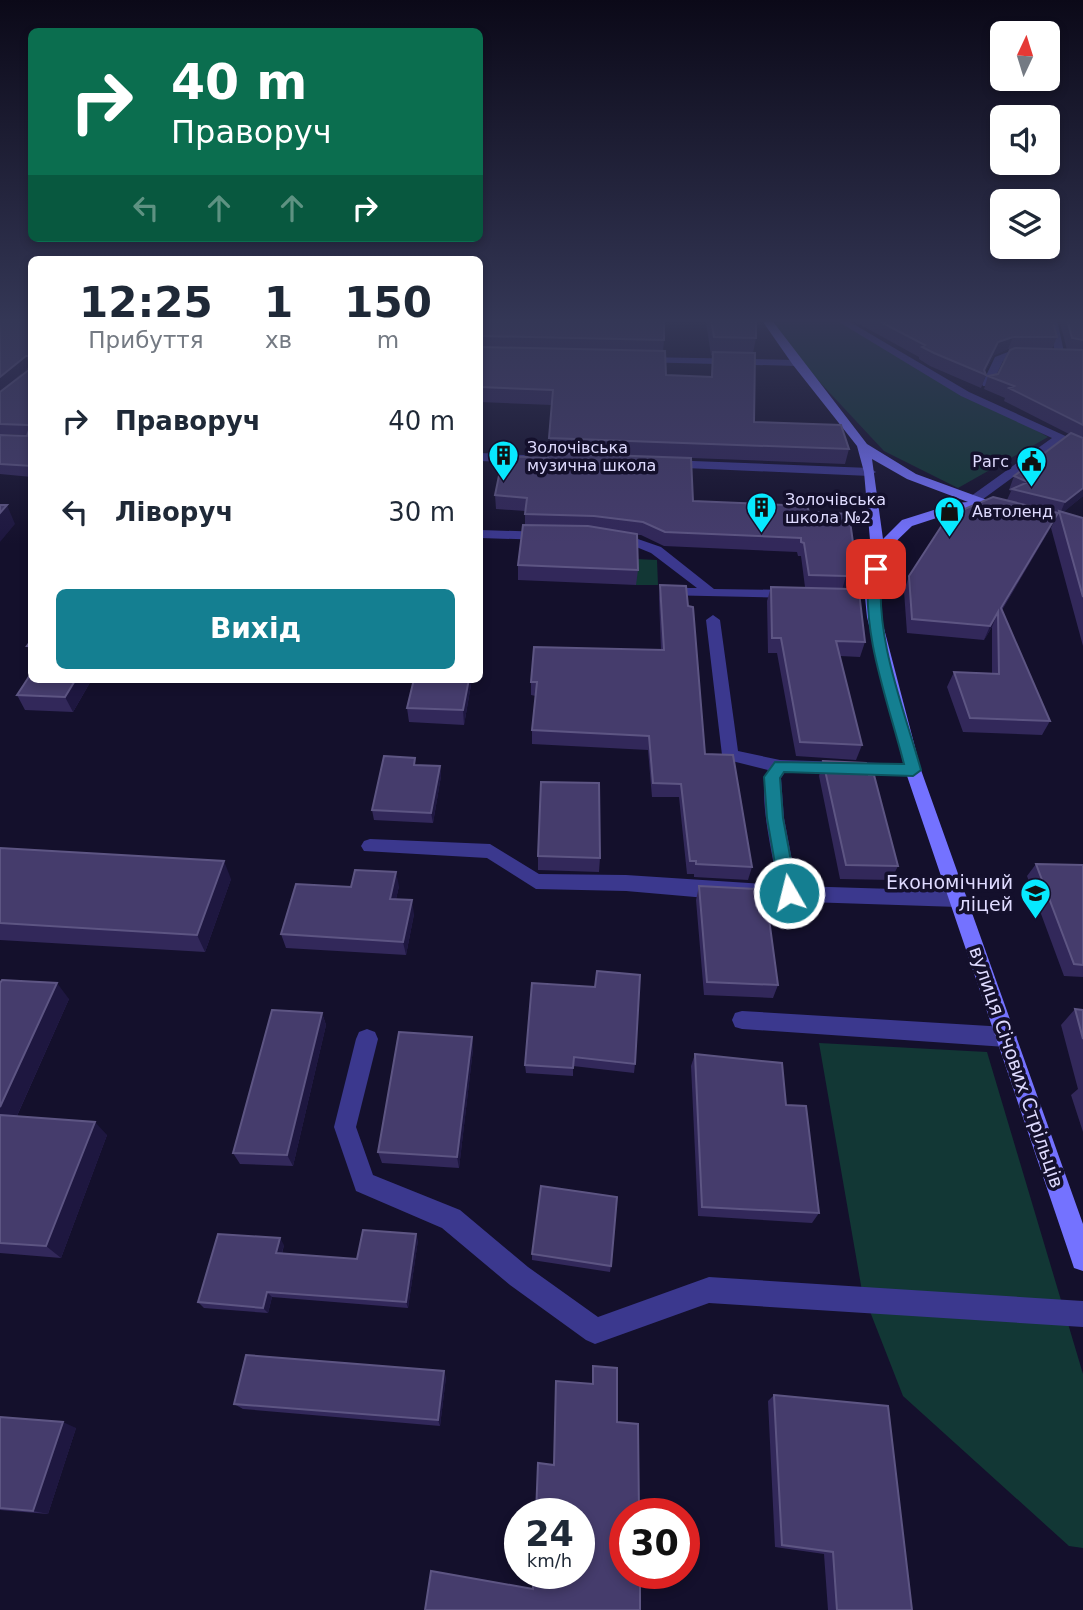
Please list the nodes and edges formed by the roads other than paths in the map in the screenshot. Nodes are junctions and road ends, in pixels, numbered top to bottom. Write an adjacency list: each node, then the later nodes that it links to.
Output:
1 (822, 394): 4 (street)
2 (965, 394): 3 (street)
3 (1059, 438): 5 (street); 10 (street)
4 (863, 446): 9 (street, вулиця Січових Стрільців); 10 (street)
5 (1083, 448)
6 (483, 457): 7 (street)
7 (535, 459)
8 (647, 463): 9 (street)
9 (870, 472): 16 (street, вулиця Січових Стрільців)
10 (975, 499): 11 (street)
11 (995, 506): 12 (street); 16 (street)
12 (1020, 513)
13 (483, 534): 14 (street)
14 (556, 537)
15 (595, 538): 18 (street)
16 (878, 551): 22 (street, вулиця Січових Стрільців)
17 (660, 592): 18 (street)
18 (710, 592): 19 (street)
19 (809, 595)
20 (713, 620): 21 (street)
21 (780, 766): 22 (street); 24 (street)
22 (913, 770): 25 (street, вулиця Січових Стрільців)
23 (370, 846): 24 (street)
24 (789, 893): 25 (street)
25 (958, 899): 27 (street, вулиця Січових Стрільців)
26 (742, 1020): 27 (street)
27 (1006, 1037): 29 (street, вулиця Січових Стрільців)
28 (367, 1040): 30 (street)
29 (1083, 1259)
30 (1083, 1314)

